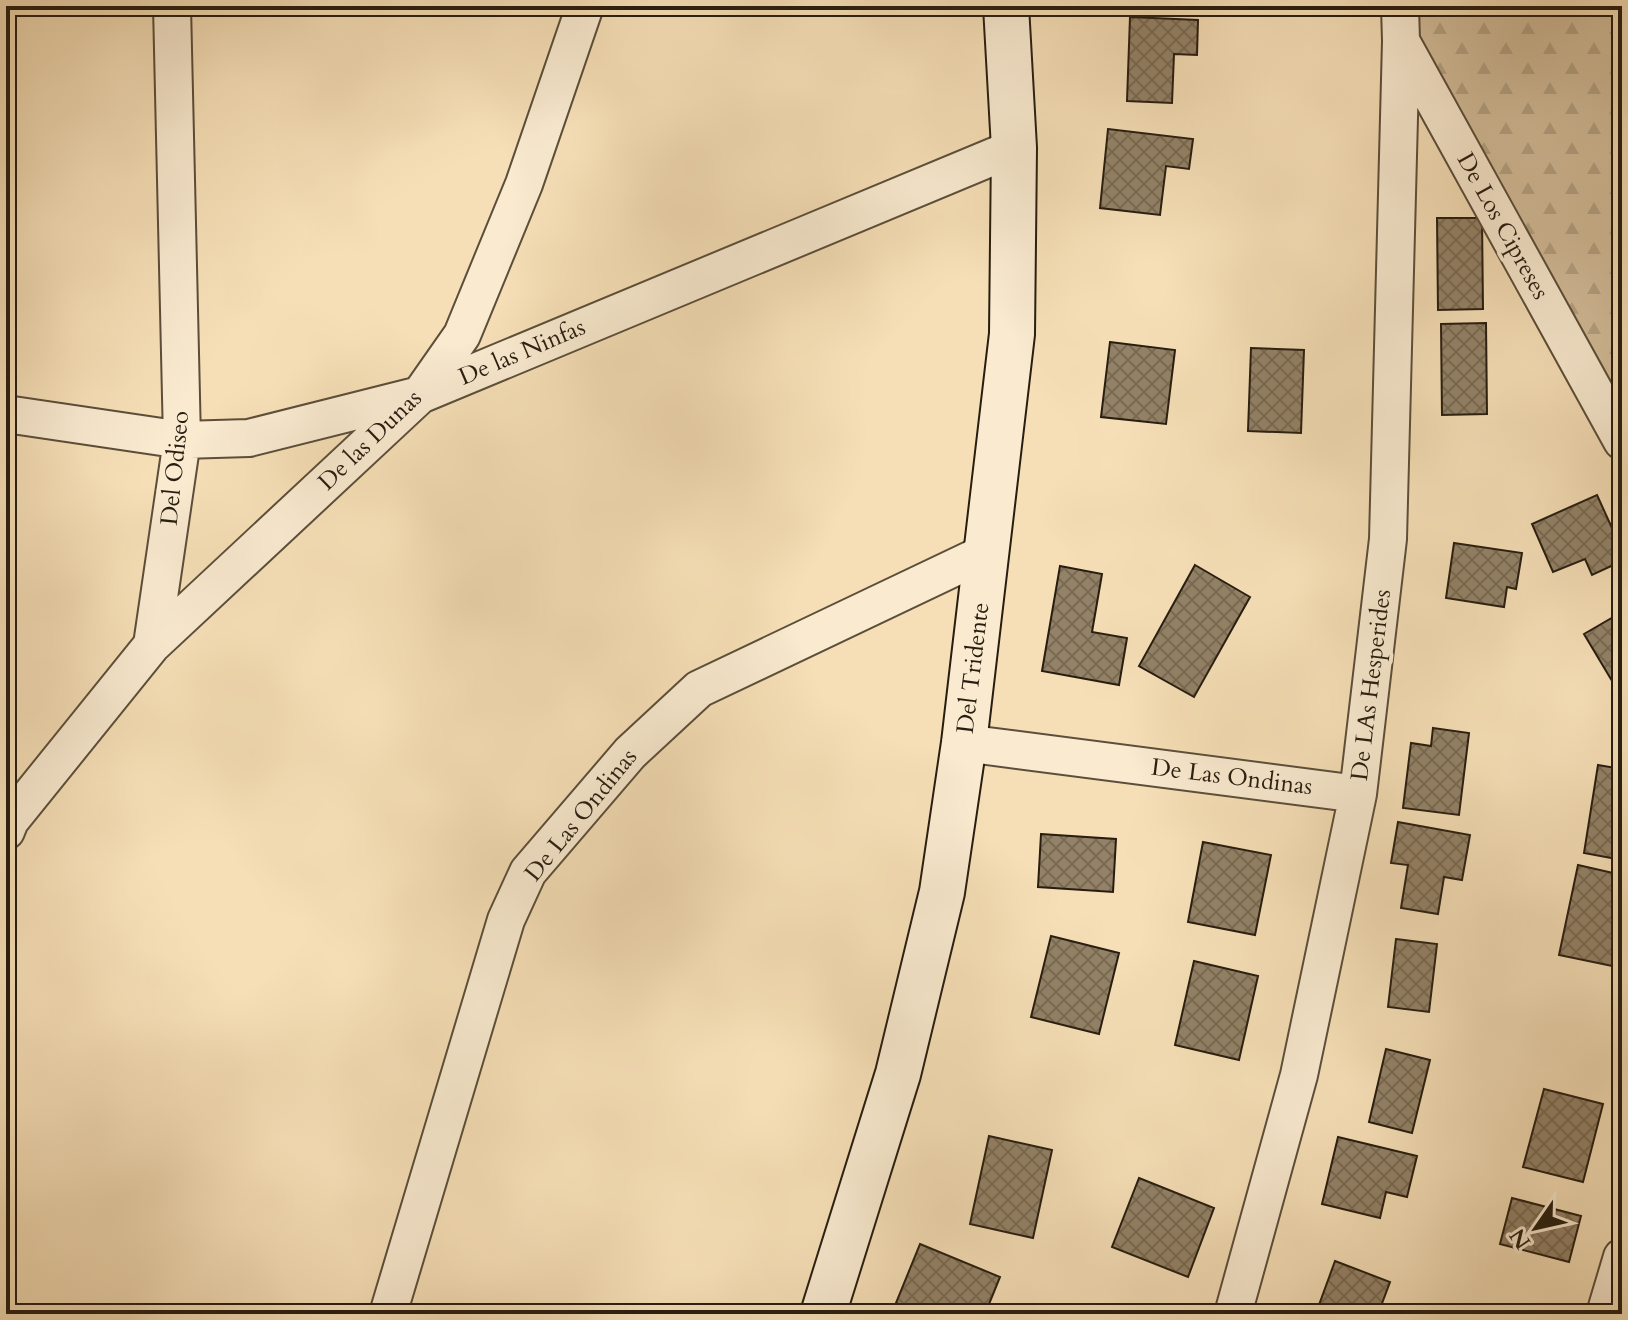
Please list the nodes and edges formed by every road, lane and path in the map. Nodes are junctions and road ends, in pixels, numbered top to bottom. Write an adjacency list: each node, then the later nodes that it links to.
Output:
1 (172, 6): 8 (street, Del Odiseo)
2 (585, 6): 6 (street, De las Dunas)
3 (1006, 6): 5 (main road, Del Tridente)
4 (1400, 23): 9 (street, De Los Cipreses); 13 (street, De LAs Hesperides)
5 (1014, 148): 6 (street, De las Ninfas); 10 (main road, Del Tridente)
6 (420, 395): 8 (street, De las Ninfas); 11 (street, De las Dunas)
7 (6, 414): 8 (street, De las Ninfas)
8 (182, 440): 11 (street, Del Odiseo)
9 (1622, 441)
10 (987, 552): 12 (main road, Del Tridente); 16 (street, De Las Ondinas)
11 (152, 645): 14 (street)
12 (964, 743): 13 (street, De Las Ondinas); 17 (main road, Del Tridente)
13 (1358, 794): 18 (street, De LAs Hesperides)
14 (6, 831)
15 (1622, 1257): 19 (street)
16 (388, 1314)
17 (823, 1314)
18 (1233, 1314)
19 (1605, 1314)

